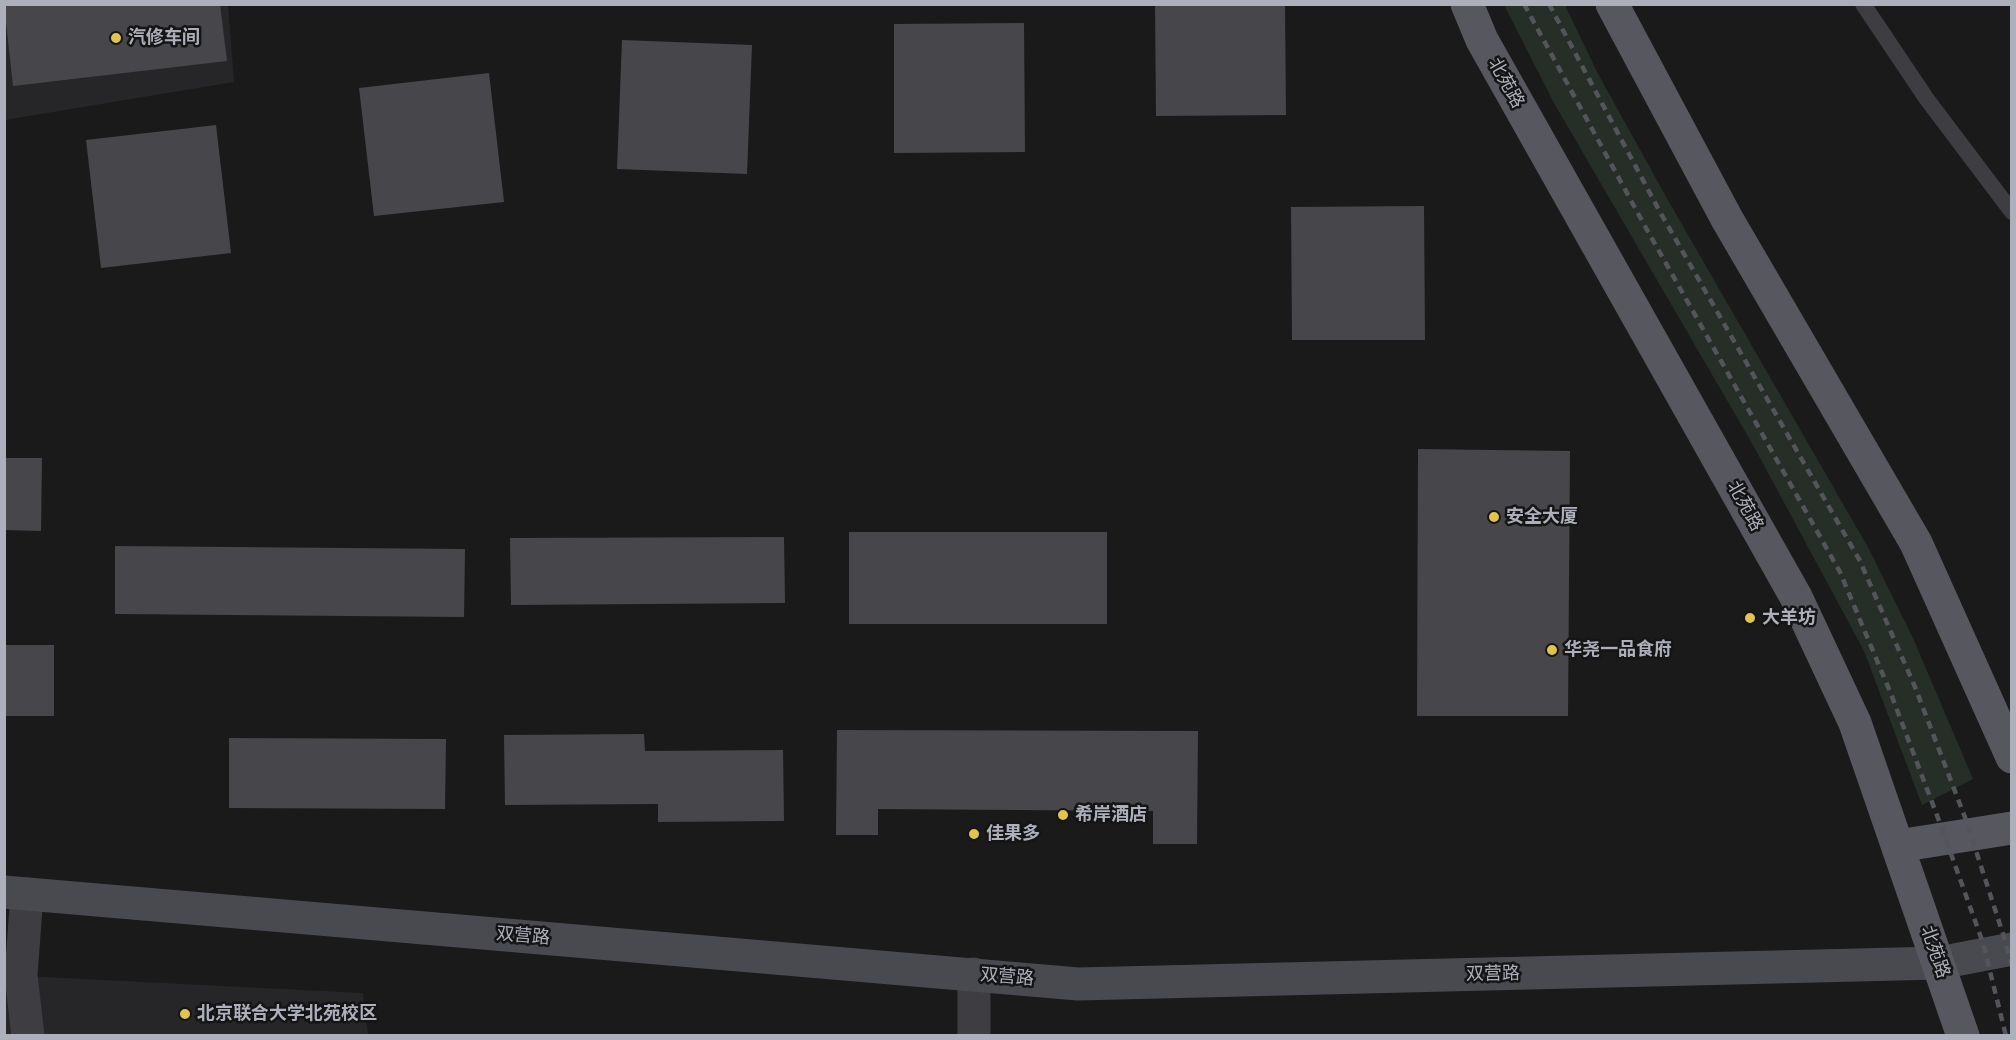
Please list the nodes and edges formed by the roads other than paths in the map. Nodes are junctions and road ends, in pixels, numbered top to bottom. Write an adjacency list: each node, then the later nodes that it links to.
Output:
1 (1467, 4): 7 (main road, 北苑路)
2 (1612, 4): 5 (main road)
3 (1863, 4): 4 (lane)
4 (2012, 212)
5 (2012, 757)
6 (2012, 828): 7 (main road)
7 (1898, 846): 10 (main road, 北苑路)
8 (16, 893): 11 (street, 双营路); 12 (street)
9 (2012, 949): 10 (street, 双营路)
10 (1939, 963): 11 (street, 双营路); 14 (main road, 北苑路)
11 (974, 974): 13 (street)
12 (28, 1035)
13 (974, 1035)
14 (1963, 1035)

